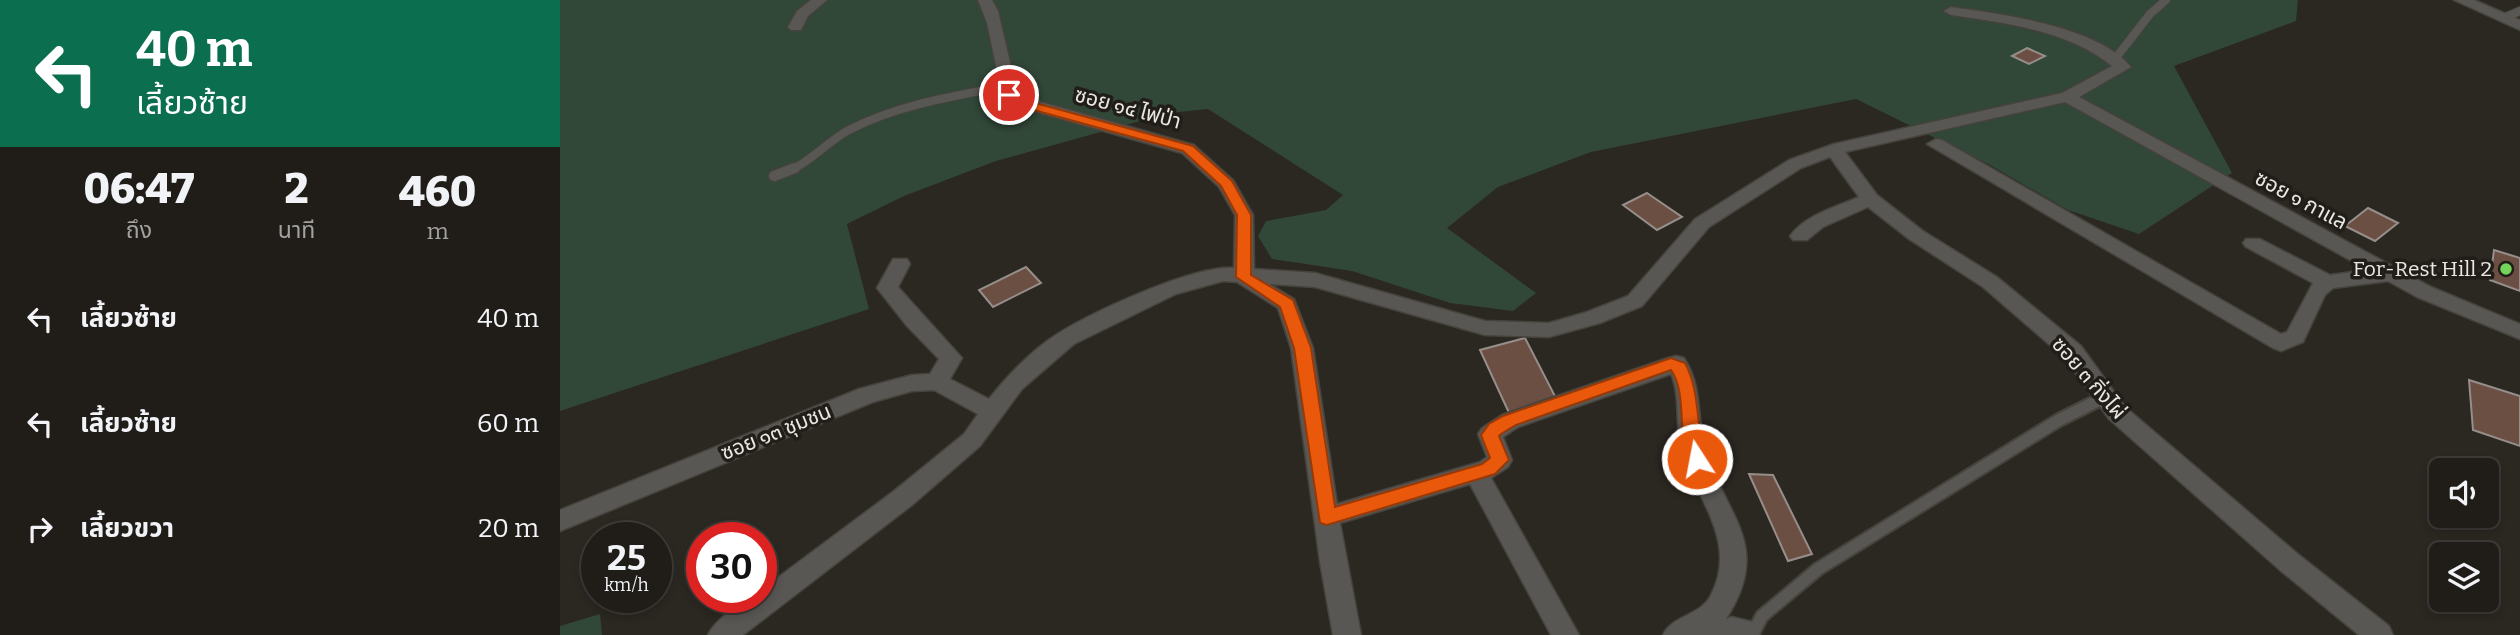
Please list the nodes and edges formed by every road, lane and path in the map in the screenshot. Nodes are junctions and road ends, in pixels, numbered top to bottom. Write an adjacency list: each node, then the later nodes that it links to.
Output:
1 (820, 0): 9 (street)
2 (985, 0): 11 (street)
3 (2166, 0): 10 (lane)
4 (2461, 0): 7 (street)
5 (1951, 11): 10 (street)
6 (2520, 11): 7 (lane)
7 (2504, 18): 8 (street)
8 (2520, 25)
9 (796, 27)
10 (2115, 59): 12 (street)
11 (1006, 86): 15 (lane); 21 (street, ซอย ๑๔ ไฟป่า)
12 (2067, 97): 14 (street); 20 (street, ซอย ๑ กาแล)
13 (1936, 144): 22 (street)
14 (1834, 149): 16 (street, ซอย ๓ กิ่งไผ่); 21 (street)
15 (774, 176)
16 (1870, 199): 17 (street); 25 (street, ซอย ๓ กิ่งไผ่)
17 (1800, 236)
18 (2253, 243): 22 (street)
19 (900, 264): 24 (street)
20 (2390, 274): 22 (street); 23 (street, ซอย ๑ กาแล)
21 (1244, 277): 26 (street); 28 (street)
22 (2327, 282)
23 (2520, 332)
24 (937, 382): 26 (street); 29 (street, ซอย ๑๓ ชุมชน)
25 (2105, 397): 36 (lane); 37 (street, ซอย ๓ กิ่งไผ่)
26 (992, 411): 30 (street)
27 (1476, 473): 28 (street); 32 (street); 33 (street)
28 (1327, 517): 31 (street)
29 (560, 521)
30 (722, 635)
31 (1347, 635)
32 (1565, 635)
33 (1677, 635)
34 (1719, 635): 35 (street)
35 (1746, 635)
36 (1752, 635)
37 (2379, 635)

